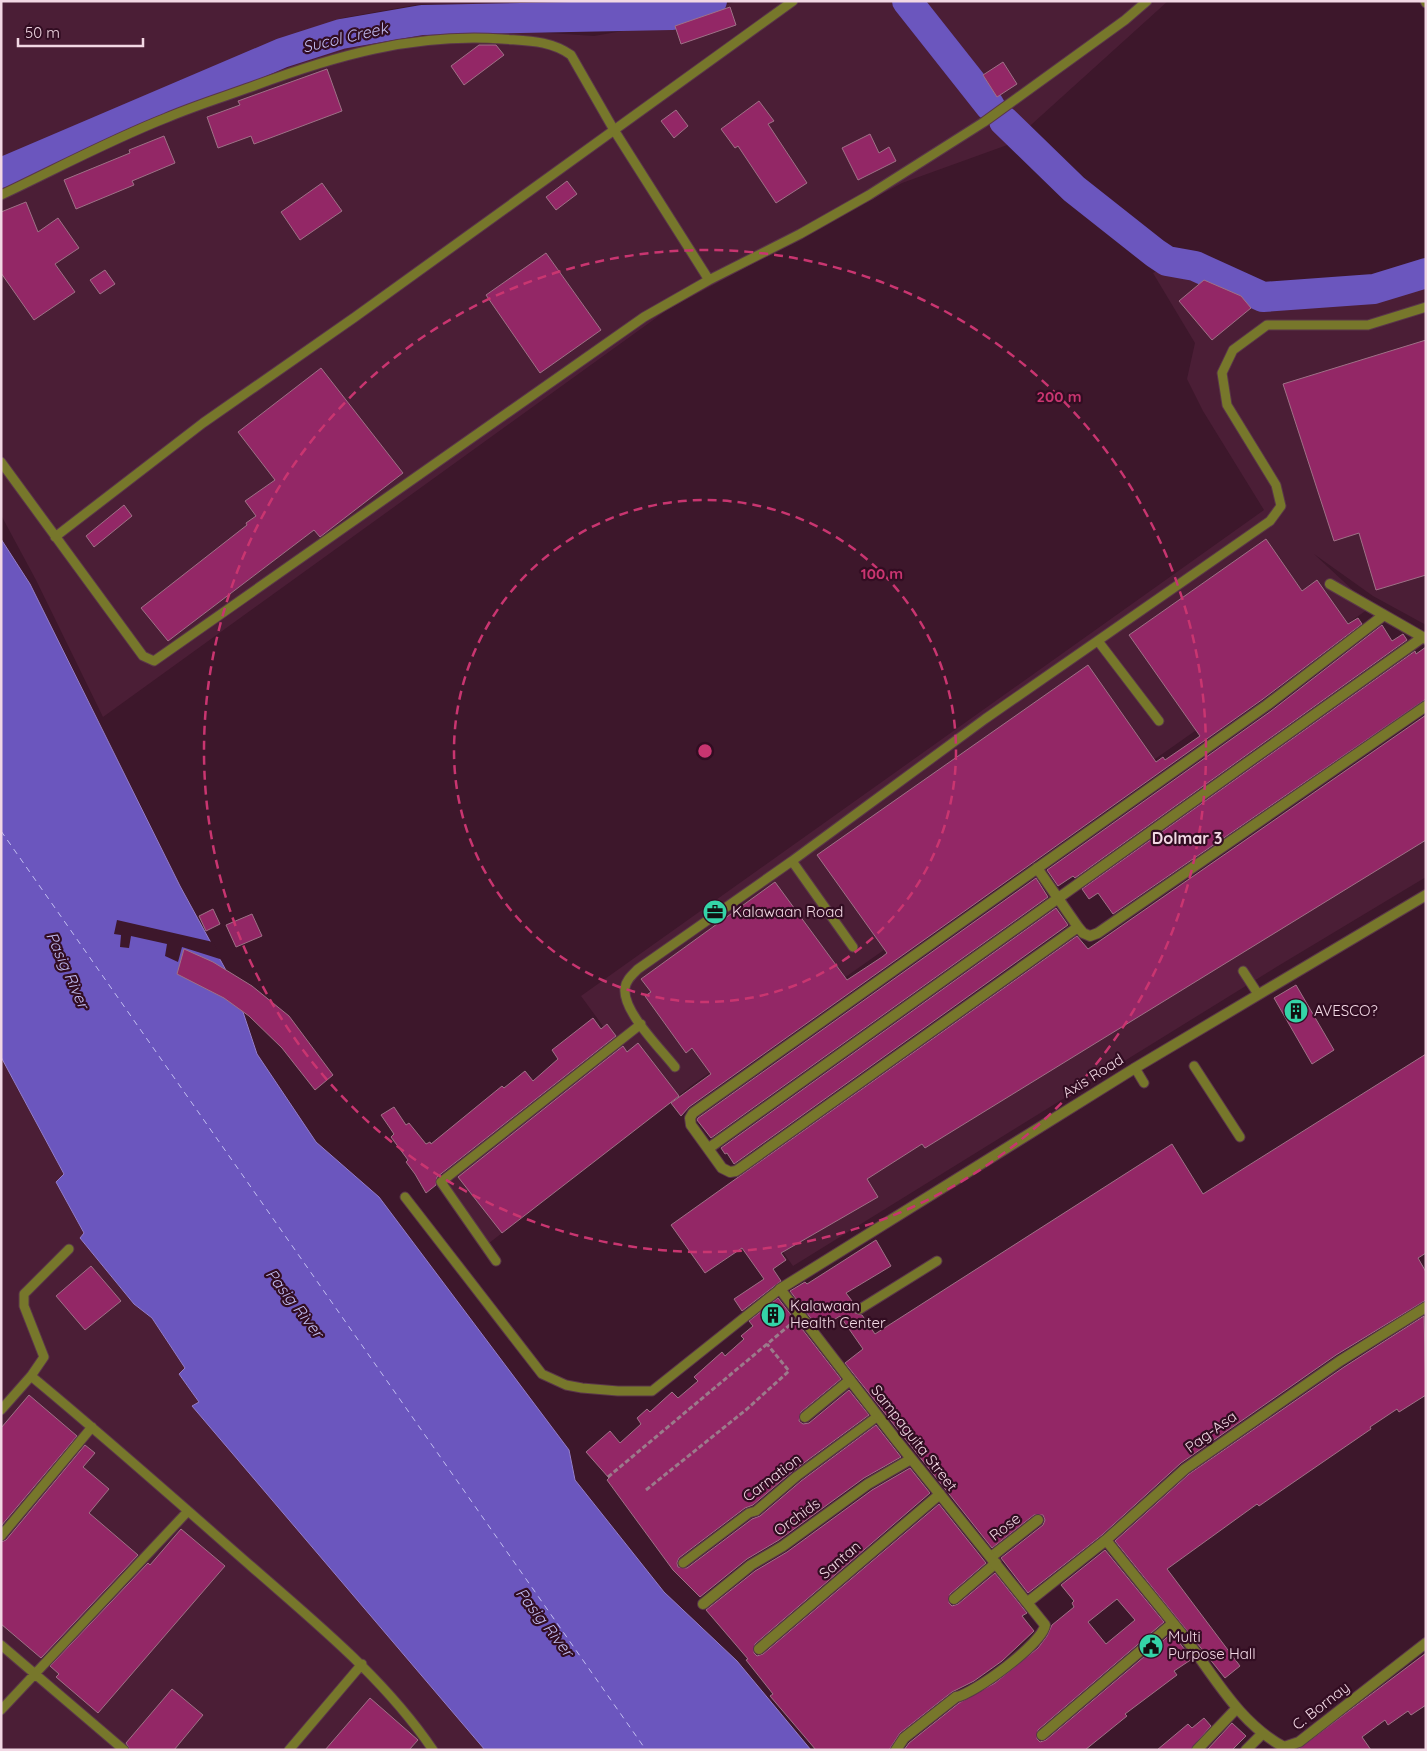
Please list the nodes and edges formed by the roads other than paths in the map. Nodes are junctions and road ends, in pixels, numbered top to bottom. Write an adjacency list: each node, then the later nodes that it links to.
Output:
1 (793, 1): 3 (lane)
2 (1147, 1): 5 (lane)
3 (614, 130): 4 (lane); 5 (lane); 8 (lane)
4 (1, 195)
5 (709, 280): 8 (lane)
6 (1426, 307): 12 (lane)
7 (1, 462): 8 (lane)
8 (55, 537)
9 (1330, 584): 10 (street)
10 (1384, 615): 11 (street); 16 (street)
11 (1424, 638): 18 (street)
12 (1098, 641): 14 (lane); 15 (lane)
13 (1426, 706): 19 (street)
14 (1159, 722)
15 (792, 861): 20 (lane); 23 (lane)
16 (1037, 868): 18 (street); 29 (street)
17 (1426, 895): 22 (street, Axis Road)
18 (1059, 897): 19 (street); 29 (street)
19 (1078, 927): 29 (street)
20 (853, 947)
21 (1242, 971): 22 (lane)
22 (1258, 994): 26 (street, Axis Road)
23 (641, 1024): 25 (lane); 32 (lane)
24 (1194, 1066): 28 (lane)
25 (675, 1067)
26 (1135, 1068): 27 (lane); 34 (street, Axis Road)
27 (1144, 1083)
28 (1240, 1137)
29 (709, 1148)
30 (405, 1197): 34 (lane)
31 (69, 1249): 37 (lane)
32 (496, 1261)
33 (937, 1261): 36 (lane)
34 (780, 1289): 38 (street, Sampaguita Street)
35 (1426, 1307): 48 (street, Pag-Asa)
36 (860, 1309)
37 (31, 1376): 39 (lane); 42 (lane)
38 (850, 1380): 40 (street); 41 (street, Sampaguita Street)
39 (1, 1410)
40 (805, 1416)
41 (878, 1416): 43 (street, Sampaguita Street); 50 (lane, Carnation)
42 (92, 1427): 45 (lane); 47 (lane)
43 (911, 1458): 44 (street, Sampaguita Street); 53 (street, Orchids)
44 (940, 1494): 49 (street, Sampaguita Street); 57 (street, Santan)
45 (188, 1511): 58 (lane); 59 (lane)
46 (1038, 1520): 49 (street, Rose)
47 (1, 1536)
48 (1106, 1540): 52 (street, Pag-Asa); 54 (street, C. Bornay)
49 (993, 1560): 51 (street, Rose); 52 (street, Sampaguita Street)
50 (683, 1563)
51 (954, 1599)
52 (1028, 1602): 67 (street, Sampaguita Street)
53 (703, 1604)
54 (1173, 1623): 60 (street, C. Bornay); 63 (street)
55 (1426, 1643): 62 (street, C. Bornay)
56 (1, 1645): 59 (lane)
57 (759, 1649)
58 (362, 1664): 65 (lane); 66 (lane)
59 (34, 1674): 61 (lane); 64 (lane)
60 (1237, 1708): 62 (street, C. Bornay); 68 (street)
61 (1, 1710)
62 (1262, 1734): 69 (street)
63 (1042, 1735)
64 (124, 1750)
65 (289, 1750)
66 (433, 1750)
67 (896, 1750)
68 (1197, 1750)
69 (1246, 1750)

